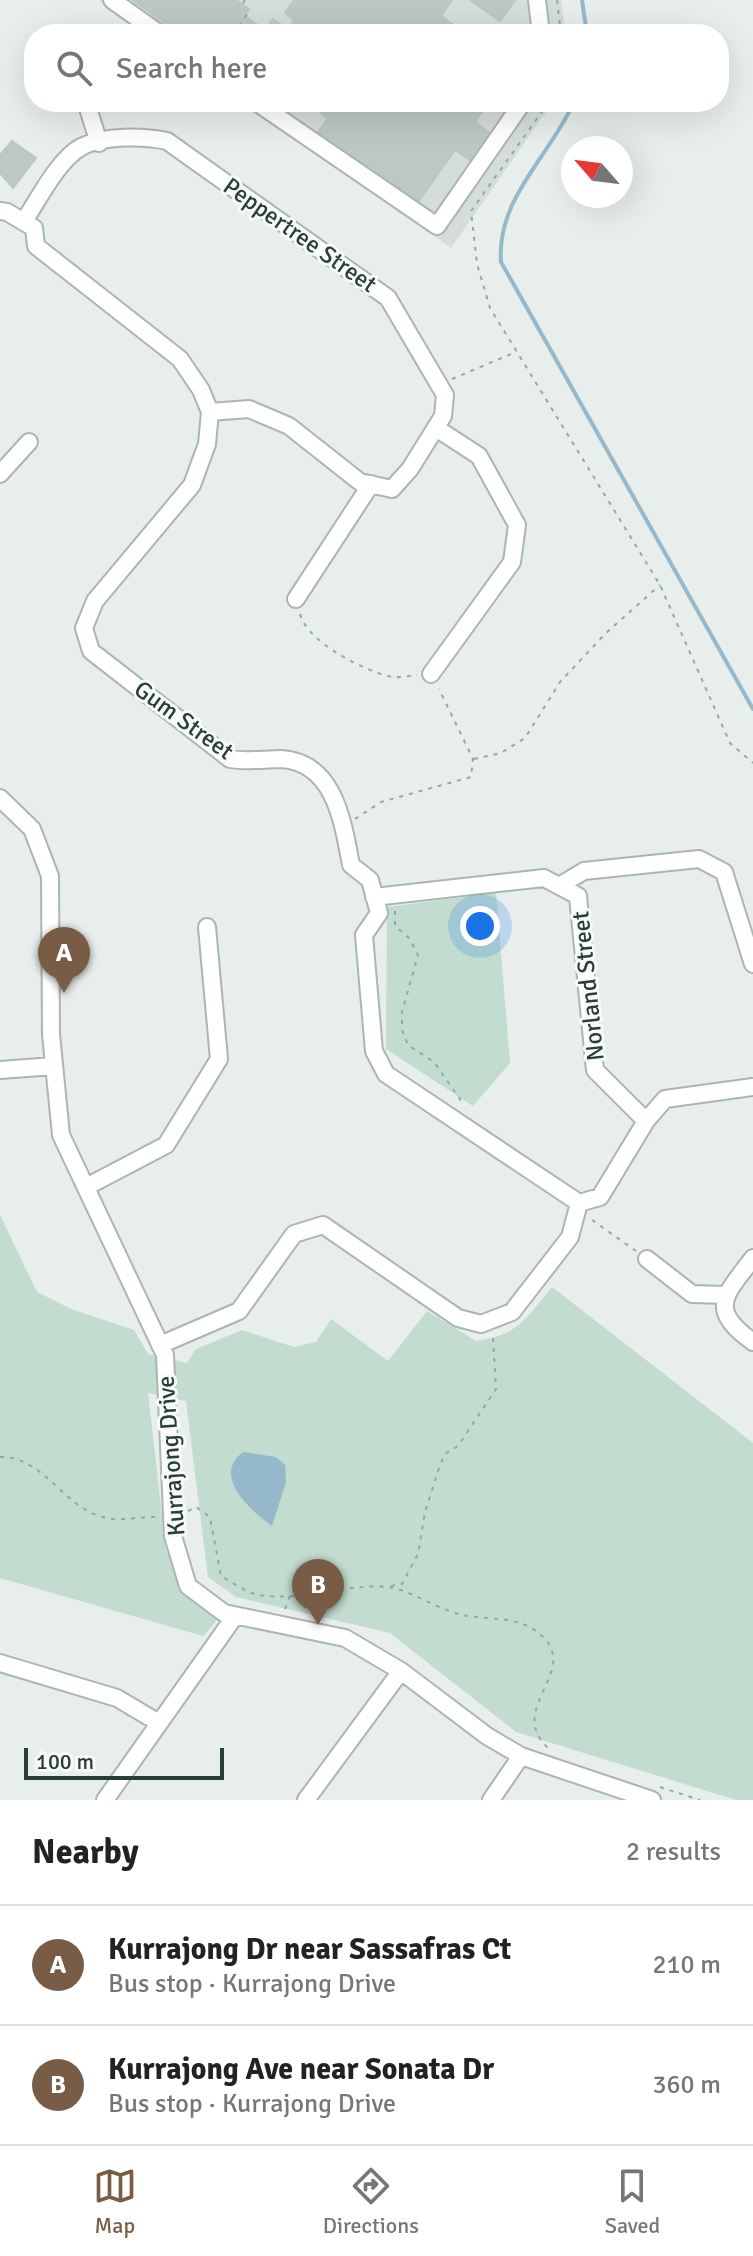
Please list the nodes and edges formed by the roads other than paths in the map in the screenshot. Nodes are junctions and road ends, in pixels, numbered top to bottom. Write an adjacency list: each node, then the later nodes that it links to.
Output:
1 (112, 0): 3 (street)
2 (537, 0): 4 (street)
3 (146, 24)
4 (540, 24)
5 (89, 112): 8 (street)
6 (271, 112): 7 (street)
7 (516, 112)
8 (99, 143): 10 (street, Peppertree Street); 12 (street, Peppertree Street)
9 (0, 211): 10 (street)
10 (24, 221): 11 (street)
11 (210, 412): 15 (street); 20 (street, Gum Street)
12 (436, 428): 15 (street, Peppertree Street); 17 (street)
13 (29, 442): 14 (street)
14 (0, 474)
15 (371, 484): 16 (street)
16 (296, 599)
17 (431, 674)
18 (0, 798): 23 (street, Kurrajong Drive)
19 (559, 886): 20 (street, Norland Street); 22 (street); 26 (street, Norland Street)
20 (374, 897): 28 (street)
21 (207, 927): 27 (street)
22 (753, 964)
23 (54, 1066): 24 (street); 27 (street, Kurrajong Drive)
24 (0, 1070)
25 (753, 1087): 26 (street)
26 (646, 1121): 28 (street)
27 (86, 1187): 33 (street, Kurrajong Drive)
28 (577, 1208): 33 (street)
29 (753, 1258): 31 (street)
30 (647, 1259): 31 (street)
31 (725, 1295): 32 (street)
32 (753, 1342)
33 (160, 1345): 34 (street, Kurrajong Drive)
34 (235, 1616): 36 (street, Kurrajong Drive); 37 (street)
35 (0, 1663): 37 (street)
36 (401, 1671): 38 (street, Kurrajong Drive); 41 (street)
37 (159, 1723): 40 (street)
38 (521, 1756): 39 (street, Kurrajong Drive); 42 (street)
39 (654, 1793)
40 (105, 1800)
41 (306, 1800)
42 (491, 1800)

